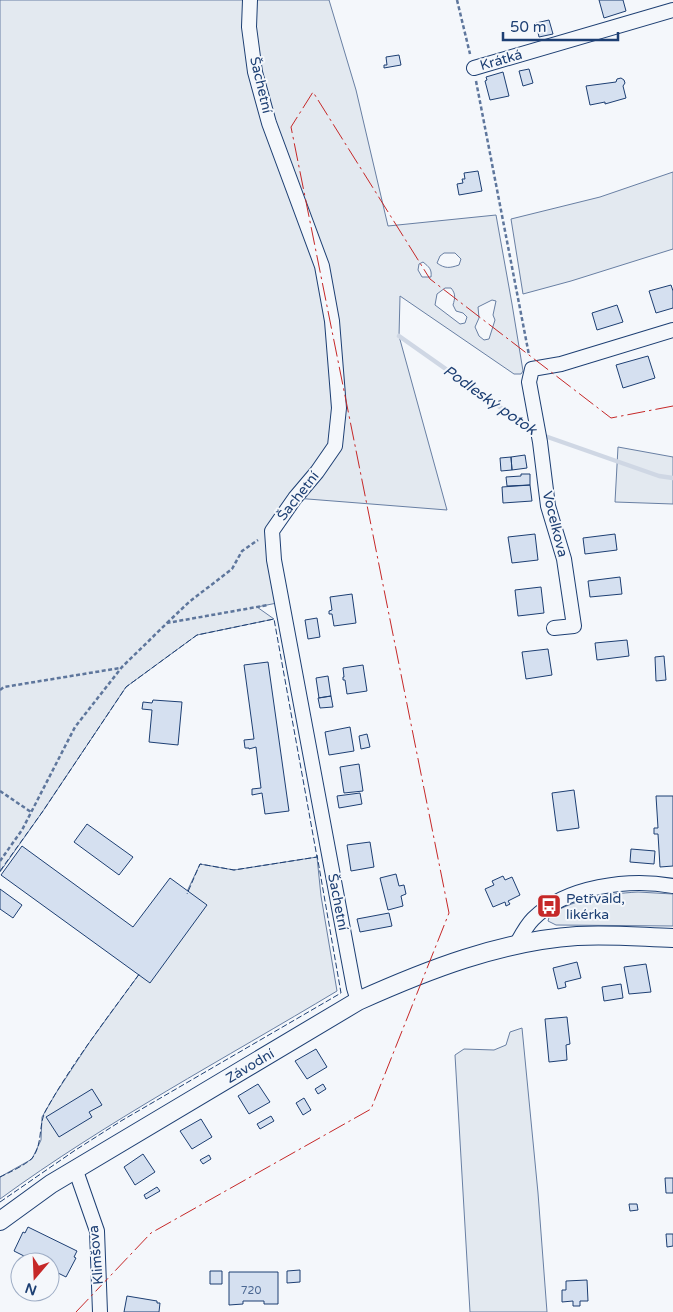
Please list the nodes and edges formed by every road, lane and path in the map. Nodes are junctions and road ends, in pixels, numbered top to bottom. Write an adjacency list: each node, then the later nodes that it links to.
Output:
1 (250, 0): 7 (street, Šachetní)
2 (457, 0): 4 (path)
3 (673, 10): 4 (street, Krátká)
4 (474, 68): 6 (path)
5 (673, 330): 6 (street)
6 (532, 369): 10 (street, Vocelkova)
7 (272, 531): 8 (street, Šachetní); 9 (path)
8 (282, 602): 9 (path); 19 (street, Šachetní)
9 (167, 623): 11 (path)
10 (554, 628)
11 (122, 667): 12 (path); 14 (path)
12 (0, 690)
13 (0, 791): 14 (path)
14 (31, 812): 15 (path)
15 (0, 860)
16 (673, 886): 18 (street)
17 (673, 938): 18 (street, Závodní)
18 (516, 945): 19 (street, Závodní)
19 (358, 1001): 20 (street, Závodní)
20 (76, 1170): 21 (street, Závodní); 22 (street, Klimšova)
21 (0, 1221)
22 (100, 1312)

